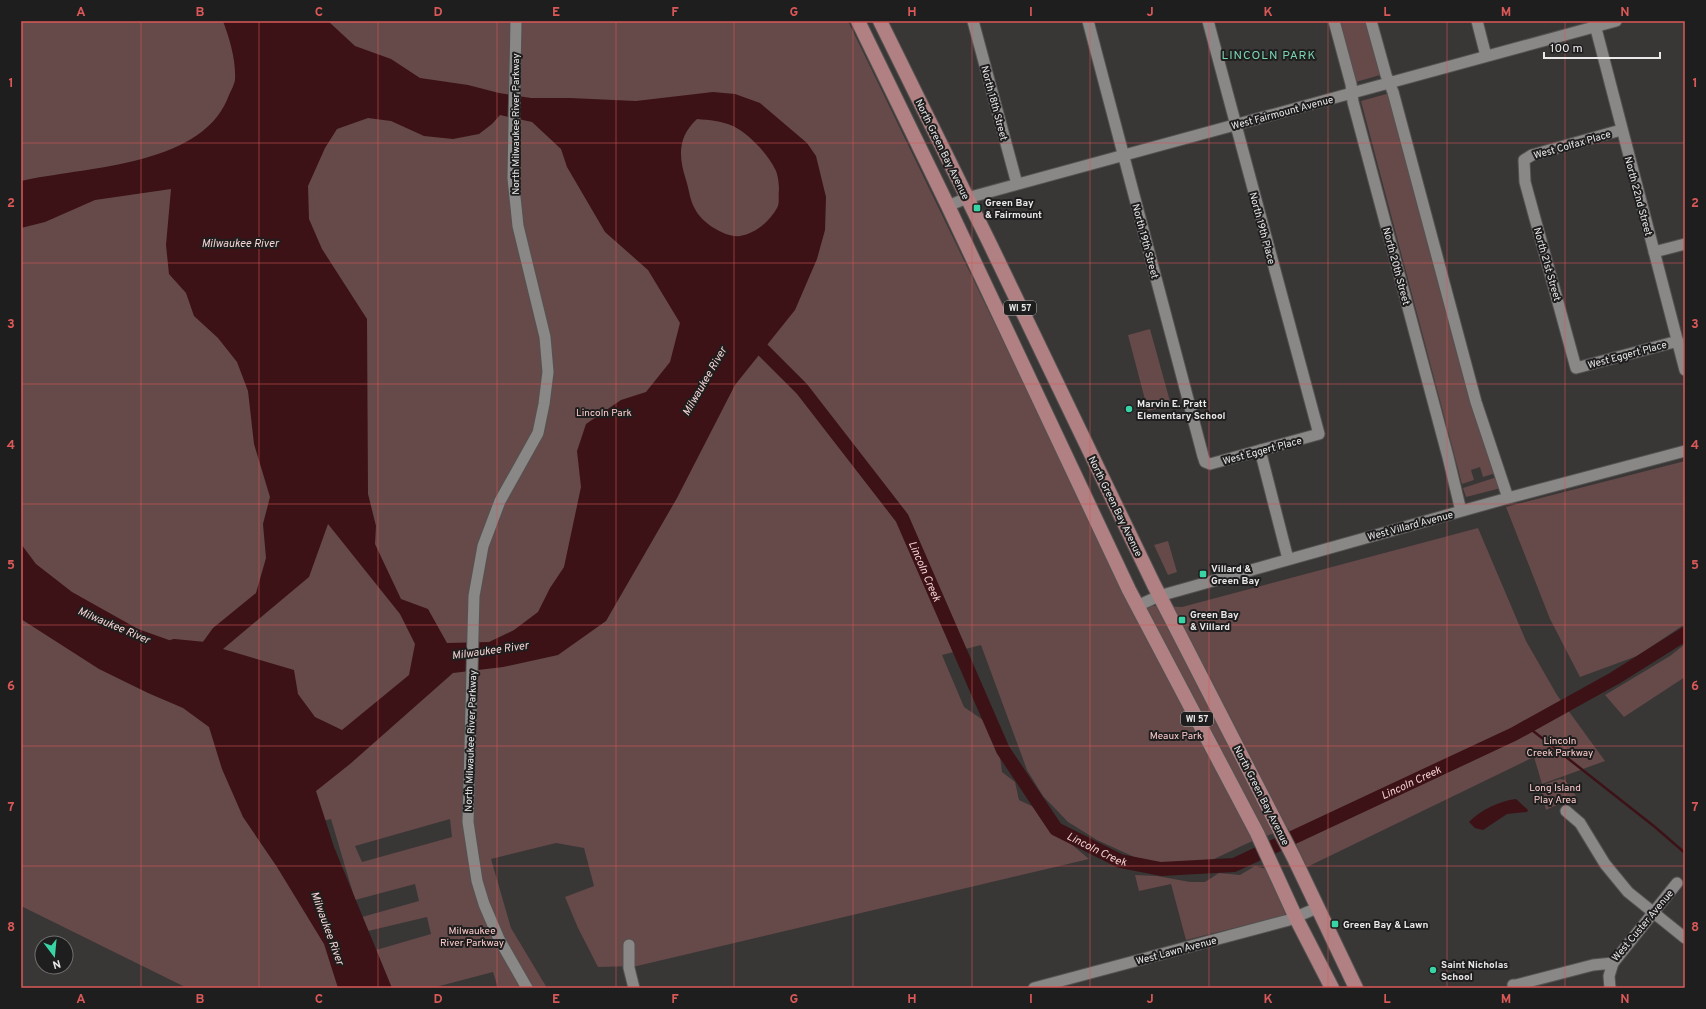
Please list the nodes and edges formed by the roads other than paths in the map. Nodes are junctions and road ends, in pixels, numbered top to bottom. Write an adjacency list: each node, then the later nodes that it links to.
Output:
1 (516, 21): 47 (street, North Milwaukee River Parkway)
2 (858, 21): 21 (main road, North Green Bay Avenue / WI 57)
3 (880, 21): 20 (main road, North Green Bay Avenue / WI 57)
4 (973, 21): 19 (street, North 18th Street)
5 (1088, 21): 17 (street, North 19th Street)
6 (1208, 21): 15 (street, North 19th Place)
7 (1334, 21): 14 (street, North 20th Street)
8 (1371, 21): 13 (street)
9 (1477, 21): 12 (street)
10 (1616, 21): 11 (street, West Fairmount Avenue)
11 (1594, 24): 12 (street, West Fairmount Avenue); 16 (street, North 22nd Street)
12 (1486, 56): 13 (street, West Fairmount Avenue)
13 (1388, 82): 14 (street, West Fairmount Avenue); 31 (street)
14 (1352, 92): 15 (street, West Fairmount Avenue); 32 (street, North 20th Street)
15 (1235, 124): 17 (street, West Fairmount Avenue); 27 (street, North 19th Place)
16 (1621, 130): 18 (street, West Colfax Place); 23 (street, North 22nd Street)
17 (1124, 155): 19 (street, West Fairmount Avenue); 30 (street, North 19th Street)
18 (1524, 160): 25 (street, North 21st Street)
19 (1017, 184): 20 (street, West Fairmount Avenue)
20 (967, 198): 21 (street, West Fairmount Avenue); 34 (main road, North Green Bay Avenue / WI 57)
21 (948, 206): 35 (main road, North Green Bay Avenue / WI 57)
22 (1685, 244): 23 (street)
23 (1654, 252): 24 (street, North 22nd Street)
24 (1678, 341): 25 (street, West Eggert Place); 26 (street, North 22nd Street)
25 (1576, 368)
26 (1685, 370)
27 (1319, 434): 28 (street, West Eggert Place)
28 (1260, 450): 30 (street, West Eggert Place); 33 (street)
29 (1685, 451): 31 (street, West Villard Avenue)
30 (1205, 462)
31 (1508, 498): 32 (street, West Villard Avenue)
32 (1460, 511): 33 (street, West Villard Avenue)
33 (1288, 559): 34 (street, West Villard Avenue)
34 (1159, 596): 35 (street, West Villard Avenue); 38 (main road, North Green Bay Avenue / WI 57)
35 (1137, 606): 37 (main road, North Green Bay Avenue / WI 57)
36 (1566, 811): 41 (street)
37 (1275, 870): 38 (main road); 42 (main road, North Green Bay Avenue / WI 57)
38 (1305, 881): 40 (main road, North Green Bay Avenue / WI 57)
39 (1677, 883): 41 (street, West Custer Avenue)
40 (1317, 908): 42 (street, West Lawn Avenue); 51 (main road, North Green Bay Avenue / WI 57)
41 (1654, 913): 43 (street); 45 (street, West Custer Avenue)
42 (1296, 918): 49 (street, West Lawn Avenue); 50 (main road, North Green Bay Avenue / WI 57)
43 (1685, 938)
44 (630, 944): 48 (street)
45 (1613, 963): 46 (street, West Custer Avenue); 52 (street)
46 (1513, 987)
47 (527, 988)
48 (634, 988)
49 (1034, 988)
50 (1332, 988)
51 (1356, 988)
52 (1610, 988)

